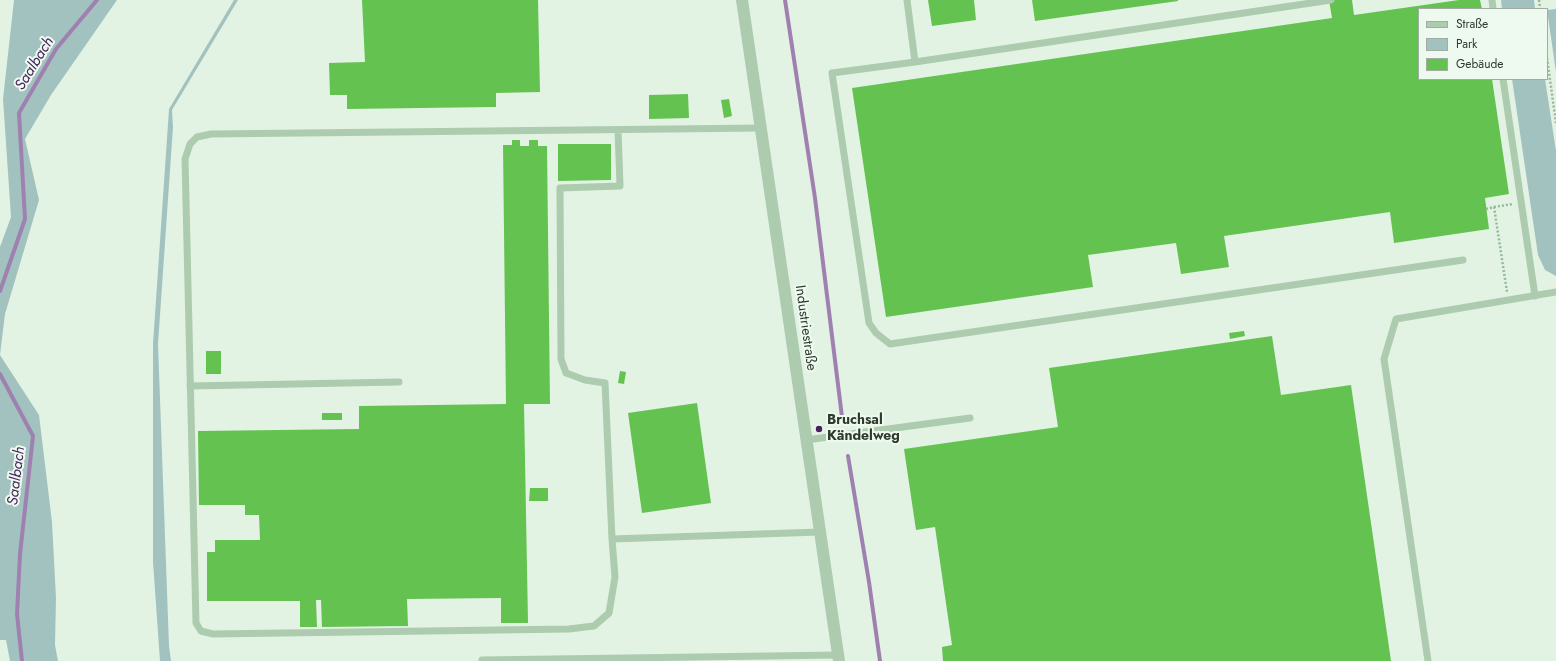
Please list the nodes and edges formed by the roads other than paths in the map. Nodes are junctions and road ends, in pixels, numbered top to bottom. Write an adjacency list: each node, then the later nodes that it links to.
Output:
1 (742, 0): 6 (street, Industriestraße)
2 (907, 0): 4 (lane)
3 (1331, 0): 4 (lane)
4 (915, 62): 8 (lane)
5 (1503, 80): 10 (lane)
6 (761, 128): 7 (lane); 14 (street, Industriestraße)
7 (618, 130): 12 (lane); 16 (lane)
8 (1463, 260)
9 (1556, 292): 10 (lane)
10 (1535, 296): 19 (lane)
11 (399, 382): 12 (lane)
12 (190, 386): 16 (lane)
13 (970, 418): 14 (lane)
14 (812, 440): 15 (street, Industriestraße)
15 (820, 532): 16 (lane); 17 (street, Industriestraße)
16 (612, 539)
17 (839, 658): 18 (lane)
18 (482, 660)
19 (1428, 661)

